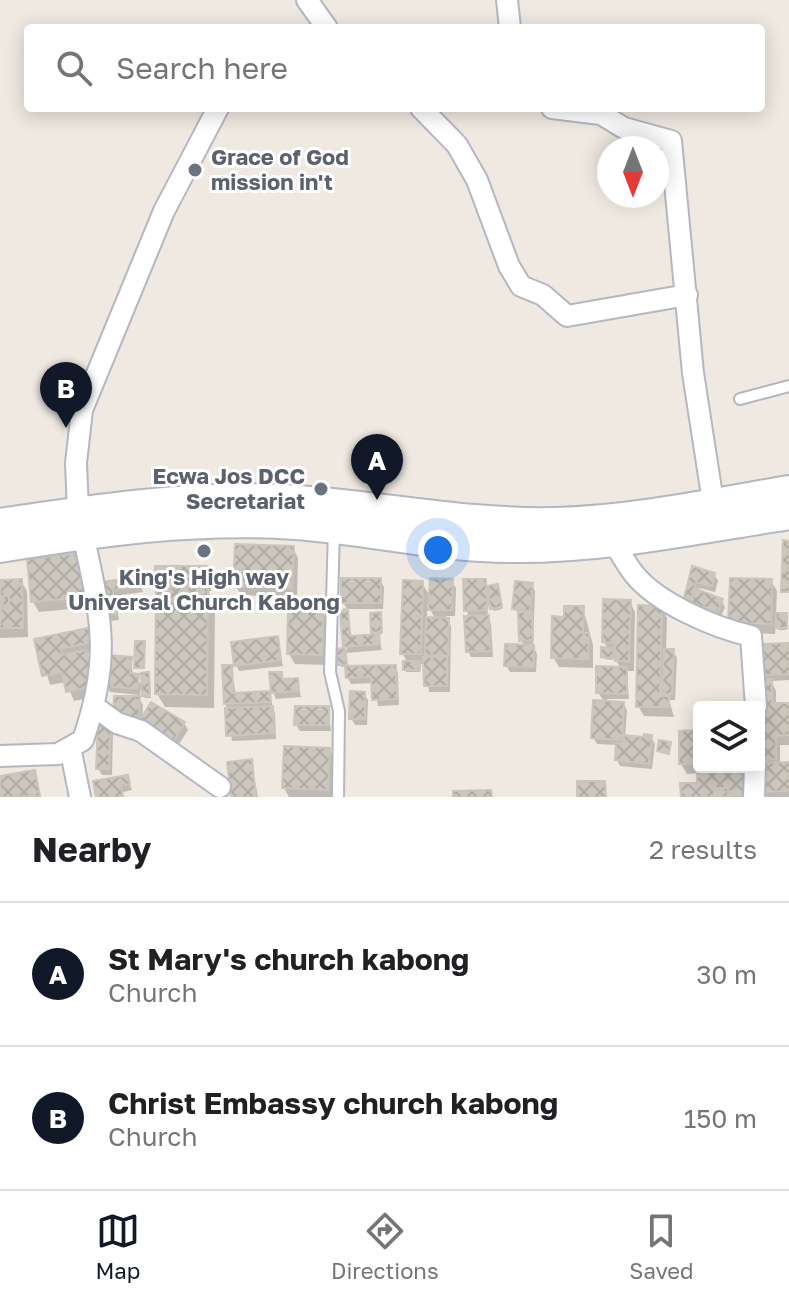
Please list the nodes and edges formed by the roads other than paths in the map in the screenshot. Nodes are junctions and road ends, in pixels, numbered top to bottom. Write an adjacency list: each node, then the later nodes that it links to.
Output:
1 (307, 0): 3 (street)
2 (507, 0): 4 (street)
3 (324, 24)
4 (510, 24)
5 (216, 112): 15 (street)
6 (425, 112): 8 (street)
7 (585, 112): 8 (street)
8 (687, 295): 12 (street)
9 (789, 386): 10 (lane)
10 (740, 399)
11 (789, 490): 12 (street)
12 (713, 502): 15 (street)
13 (789, 515): 17 (street)
14 (0, 523): 15 (street)
15 (80, 523): 16 (street); 18 (street); 20 (street)
16 (334, 528): 17 (street); 26 (lane)
17 (613, 541): 19 (street)
18 (0, 548)
19 (756, 701)
20 (95, 707): 21 (street); 24 (street)
21 (70, 747): 22 (street); 25 (street)
22 (0, 756)
23 (755, 773): 27 (street)
24 (220, 787)
25 (80, 797)
26 (338, 797)
27 (754, 797)

